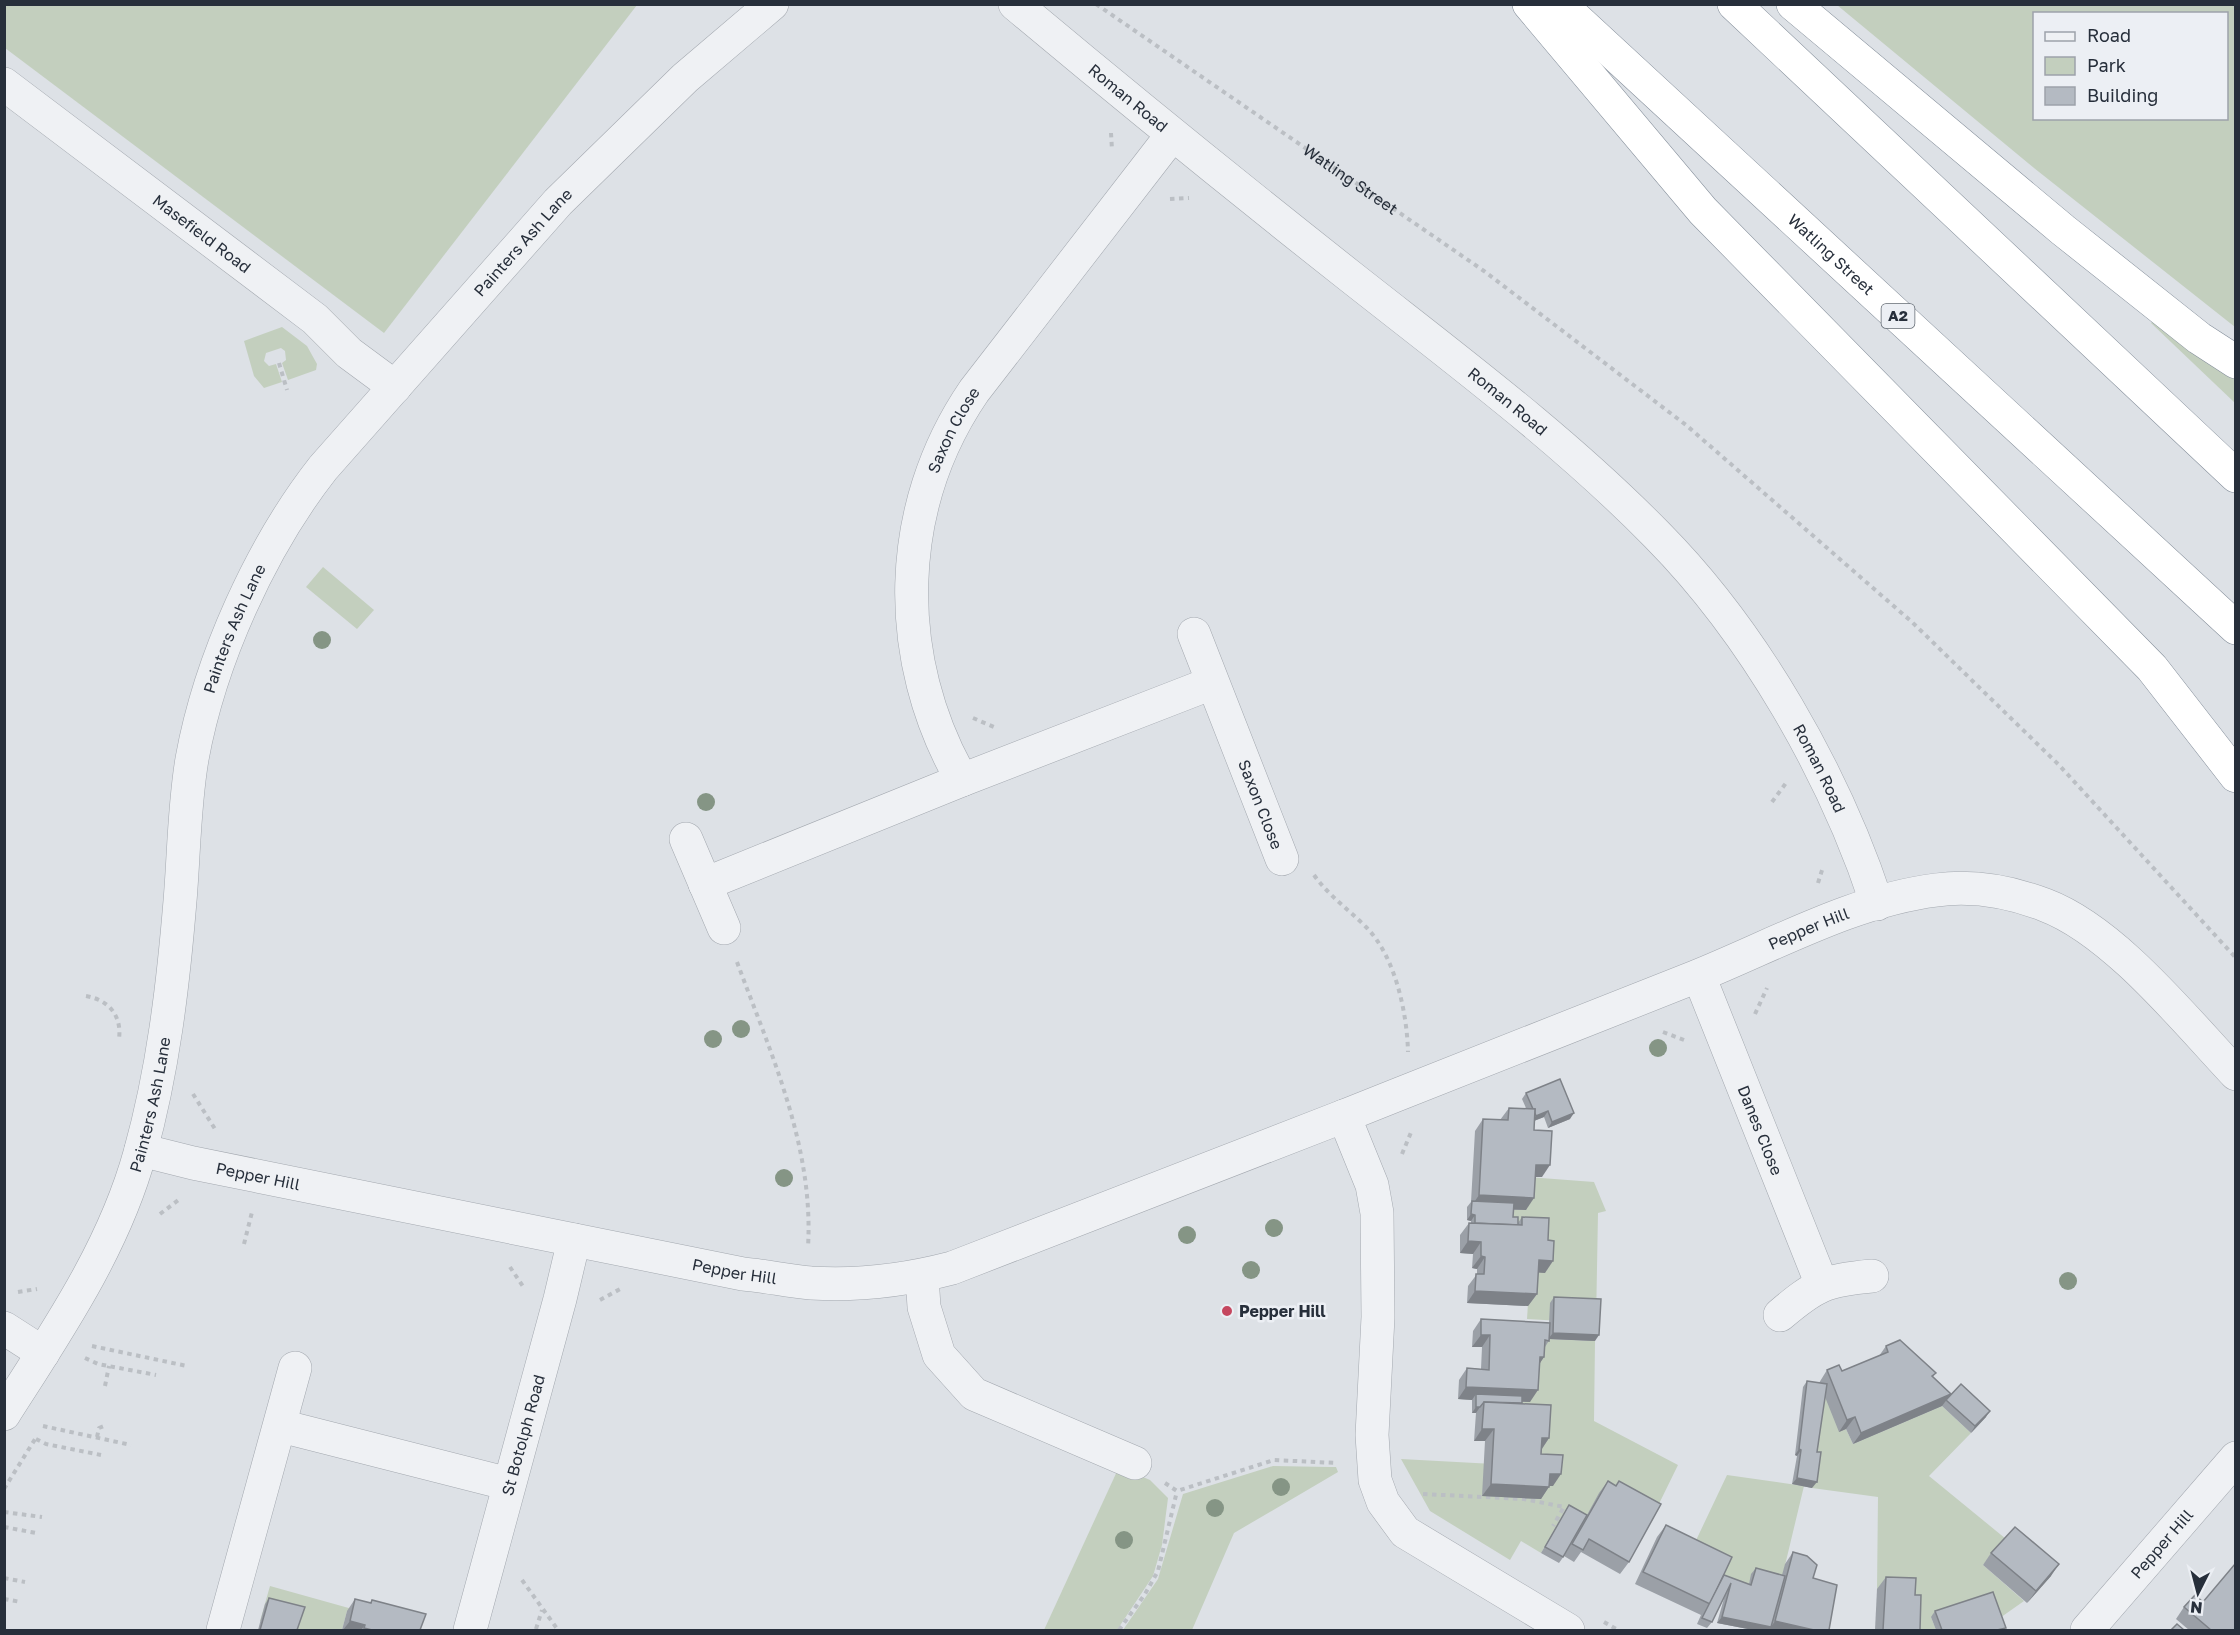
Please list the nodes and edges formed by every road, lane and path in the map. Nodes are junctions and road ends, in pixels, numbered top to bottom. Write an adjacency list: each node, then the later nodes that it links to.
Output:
1 (772, 4): 12 (street, Painters Ash Lane)
2 (1015, 4): 9 (street, Roman Road)
3 (1096, 4): 27 (path, Watling Street)
4 (1529, 4): 18 (highway)
5 (1560, 4): 15 (highway, Watling Street / A2)
6 (1734, 4): 14 (highway)
7 (1793, 4): 10 (highway)
8 (4, 84): 12 (street, Masefield Road)
9 (1172, 135): 20 (street, Saxon Close); 25 (street, Roman Road)
10 (2235, 362)
11 (279, 363): 13 (path)
12 (394, 387): 41 (street, Painters Ash Lane)
13 (287, 390)
14 (2235, 476)
15 (2235, 628)
16 (1194, 634): 17 (street, Saxon Close)
17 (1212, 683): 20 (street); 23 (street, Saxon Close)
18 (2235, 776)
19 (1790, 778): 21 (path)
20 (963, 780): 24 (street)
21 (1772, 802)
22 (686, 839): 24 (street)
23 (1282, 859): 35 (path)
24 (705, 884): 26 (street)
25 (1877, 904): 28 (street, Pepper Hill); 36 (street, Pepper Hill)
26 (724, 928): 46 (path)
27 (2235, 958)
28 (1699, 976): 38 (street, Pepper Hill); 49 (street, Danes Close)
29 (1770, 981): 31 (path)
30 (86, 996): 33 (path)
31 (1753, 1018)
32 (1659, 1030): 34 (path)
33 (119, 1039)
34 (1691, 1042)
35 (1410, 1058)
36 (2235, 1074)
37 (207, 1116): 39 (path)
38 (1344, 1116): 47 (street, Pepper Hill); 89 (street)
39 (203, 1121)
40 (1414, 1126): 42 (path)
41 (141, 1150): 44 (street, Pepper Hill); 53 (street, Painters Ash Lane)
42 (1399, 1161)
43 (252, 1211): 45 (path)
44 (574, 1240): 47 (street, Pepper Hill); 71 (street, St Botolph Road)
45 (244, 1244)
46 (808, 1256)
47 (922, 1276): 69 (street)
48 (1872, 1276): 49 (street)
49 (1822, 1285): 50 (street)
50 (1780, 1315)
51 (4, 1328): 53 (street)
52 (92, 1346): 56 (path)
53 (43, 1353): 60 (street, Painters Ash Lane)
54 (85, 1358): 55 (path)
55 (109, 1366): 58 (path); 59 (path)
56 (187, 1366)
57 (295, 1368): 63 (street)
58 (156, 1375)
59 (105, 1386)
60 (4, 1414)
61 (44, 1426): 64 (path)
62 (104, 1426): 64 (path)
63 (281, 1426): 71 (street); 86 (street)
64 (97, 1437): 66 (path)
65 (36, 1438): 67 (path)
66 (131, 1444)
67 (101, 1455)
68 (2235, 1458): 91 (street, Pepper Hill)
69 (1135, 1462): 72 (path)
70 (1344, 1464): 72 (path)
71 (509, 1484): 87 (street, St Botolph Road)
72 (1177, 1491): 88 (path)
73 (1412, 1501): 76 (path)
74 (4, 1512): 75 (path)
75 (42, 1517)
76 (1552, 1526)
77 (4, 1527): 78 (path)
78 (36, 1533)
79 (4, 1578): 80 (path)
80 (25, 1582)
81 (4, 1599): 82 (path)
82 (21, 1602)
83 (542, 1610): 85 (path)
84 (1600, 1620): 90 (path)
85 (536, 1629)
86 (223, 1630)
87 (470, 1630)
88 (1119, 1630)
89 (1568, 1630)
90 (1618, 1630)
91 (2087, 1630)

